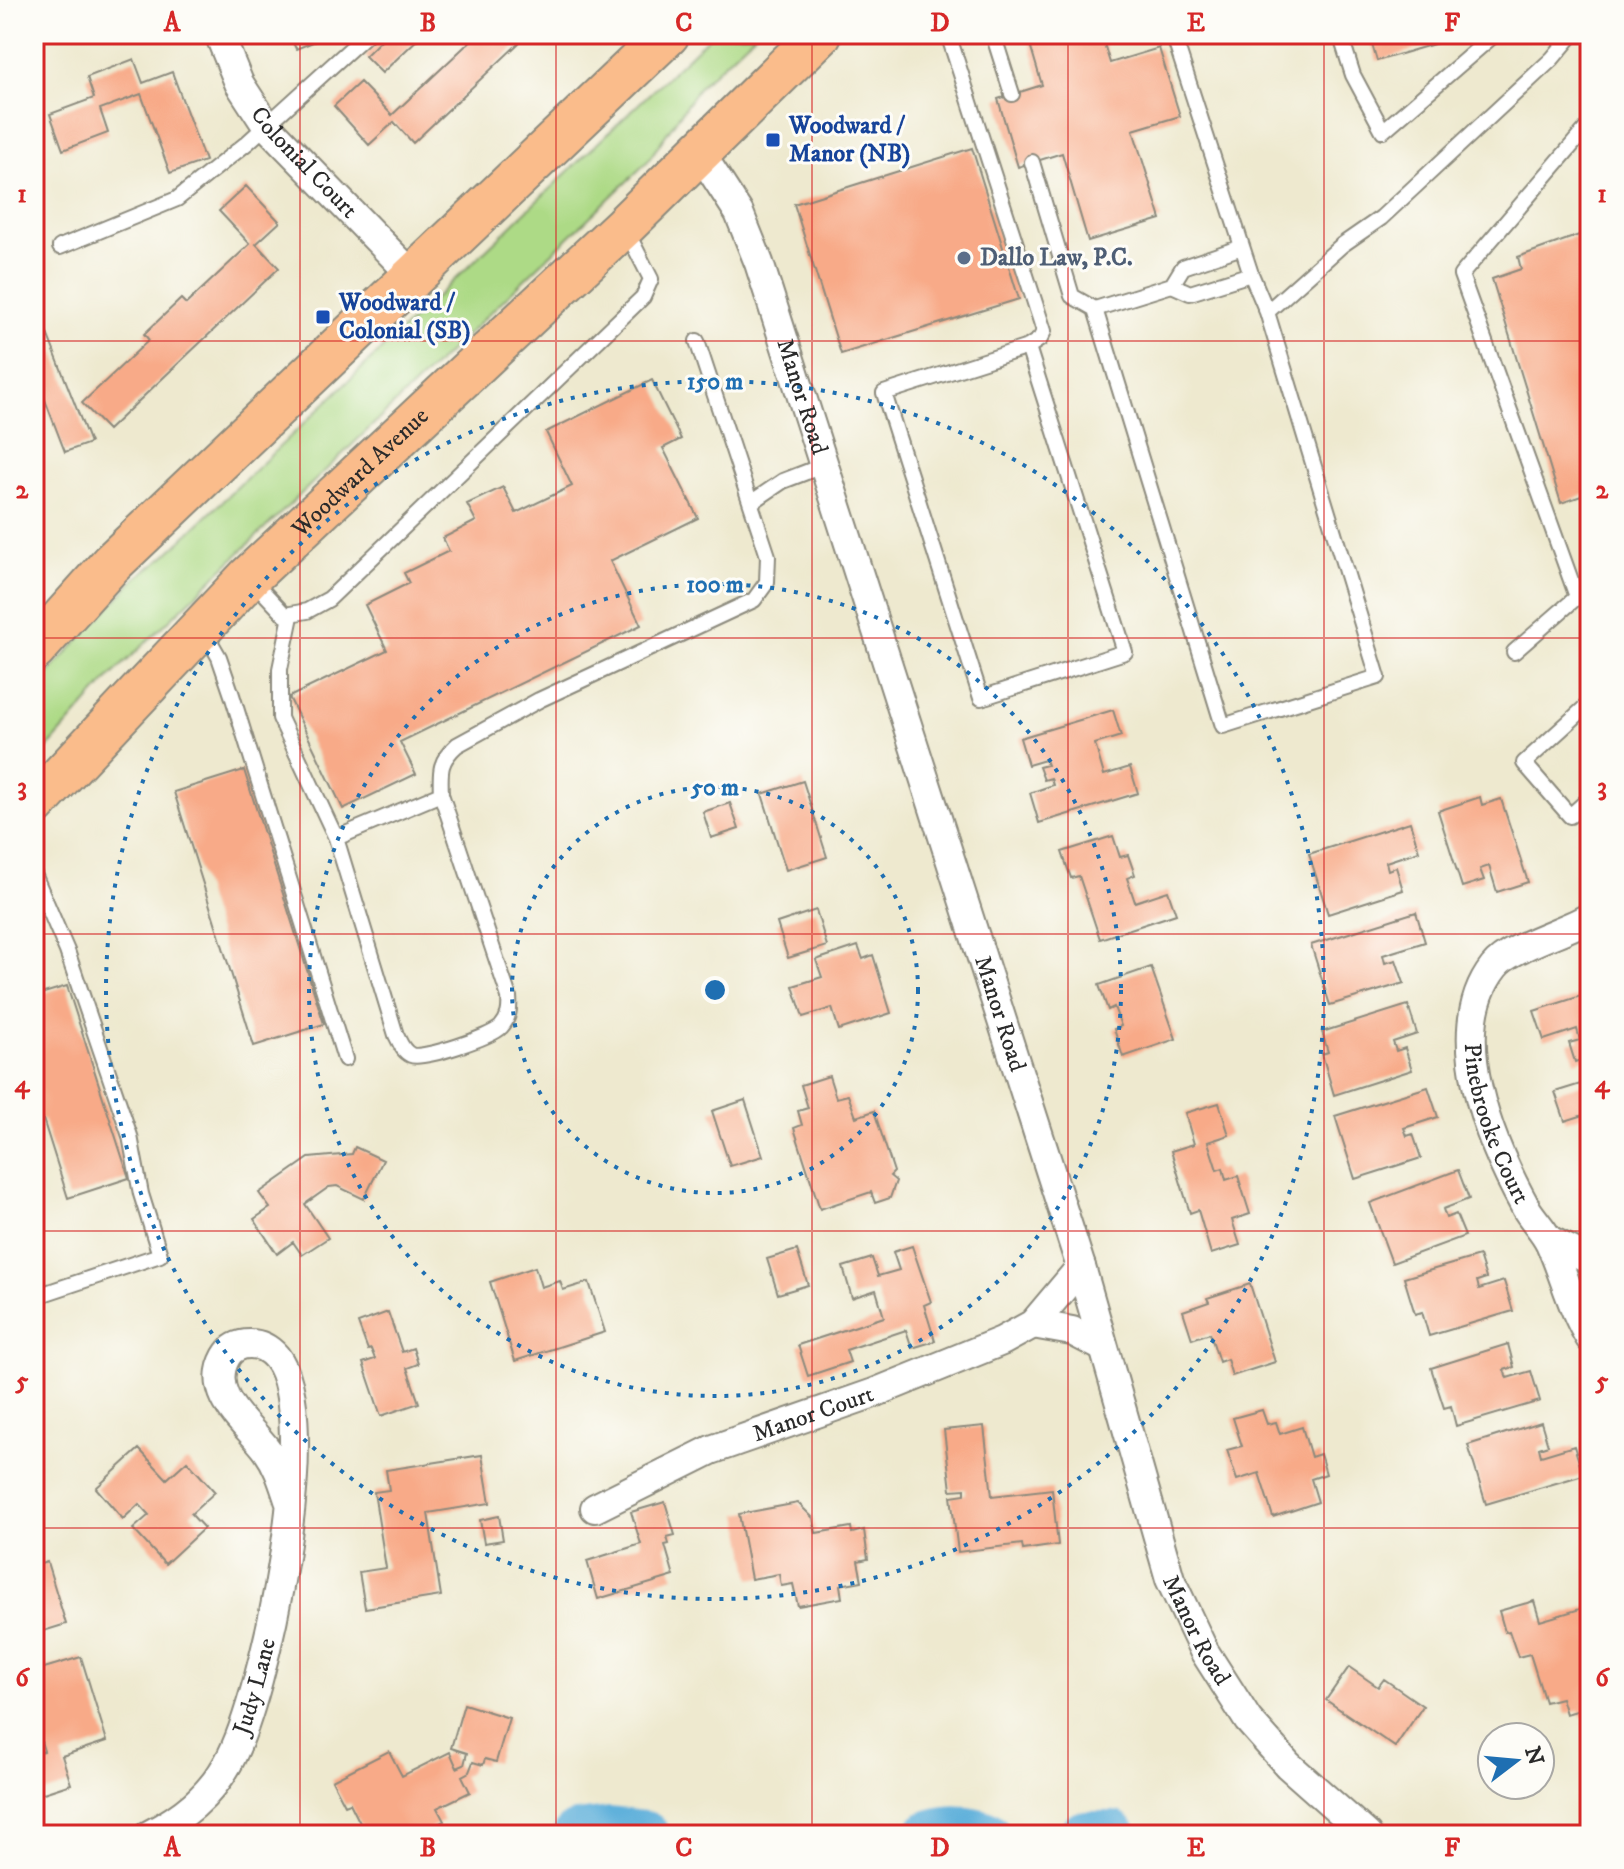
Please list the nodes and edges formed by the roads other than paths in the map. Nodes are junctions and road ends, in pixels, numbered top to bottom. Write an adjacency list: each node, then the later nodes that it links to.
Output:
1 (219, 34): 12 (street, Colonial Court)
2 (367, 34): 12 (lane)
3 (668, 34): 20 (main road)
4 (820, 34): 14 (main road, Woodward Avenue)
5 (948, 34): 25 (lane)
6 (993, 34): 11 (lane)
7 (1173, 34): 18 (lane)
8 (1340, 34): 9 (lane)
9 (1495, 34)
10 (1570, 35): 23 (lane)
11 (1012, 94)
12 (267, 126): 17 (lane); 20 (street, Colonial Court)
13 (1588, 131): 30 (lane)
14 (699, 151): 16 (main road, Woodward Avenue); 26 (street, Manor Road)
15 (1032, 162): 22 (lane)
16 (624, 226): 28 (main road, Woodward Avenue); 31 (lane)
17 (60, 247)
18 (1242, 247): 19 (lane); 21 (lane)
19 (1251, 274): 21 (lane); 23 (lane)
20 (413, 276): 33 (main road)
21 (1172, 285): 22 (lane)
22 (1095, 309): 23 (lane)
23 (1267, 312)
24 (697, 341): 27 (lane)
25 (1028, 347): 25 (lane)
26 (822, 466): 27 (lane); 47 (street, Manor Road)
27 (752, 502): 36 (lane)
28 (249, 577): 31 (lane); 32 (main road, Woodward Avenue)
29 (1590, 583): 30 (lane)
30 (1577, 597): 34 (lane)
31 (291, 616): 39 (lane)
32 (201, 625): 38 (main road, Woodward Avenue); 44 (lane)
33 (34, 650)
34 (1514, 652)
35 (1590, 703): 37 (lane)
36 (441, 794): 39 (lane); 39 (lane)
37 (1590, 798)
38 (34, 805)
39 (336, 838)
40 (34, 874): 41 (lane)
41 (44, 894): 42 (lane); 48 (lane)
42 (34, 906)
43 (1590, 917): 45 (street, Pinebrooke Court)
44 (345, 1059)
45 (1549, 1240): 46 (street, Pinebrooke Court); 50 (street, Pinebrooke Court)
46 (1590, 1260)
47 (1081, 1267): 49 (street, Manor Court); 51 (street, Manor Road)
48 (34, 1297)
49 (1033, 1324): 51 (street); 53 (street, Manor Court)
50 (1590, 1338)
51 (1103, 1347): 55 (street, Manor Road)
52 (289, 1500): 52 (street, Judy Lane); 54 (street, Judy Lane)
53 (595, 1508)
54 (149, 1835)
55 (1367, 1835)

